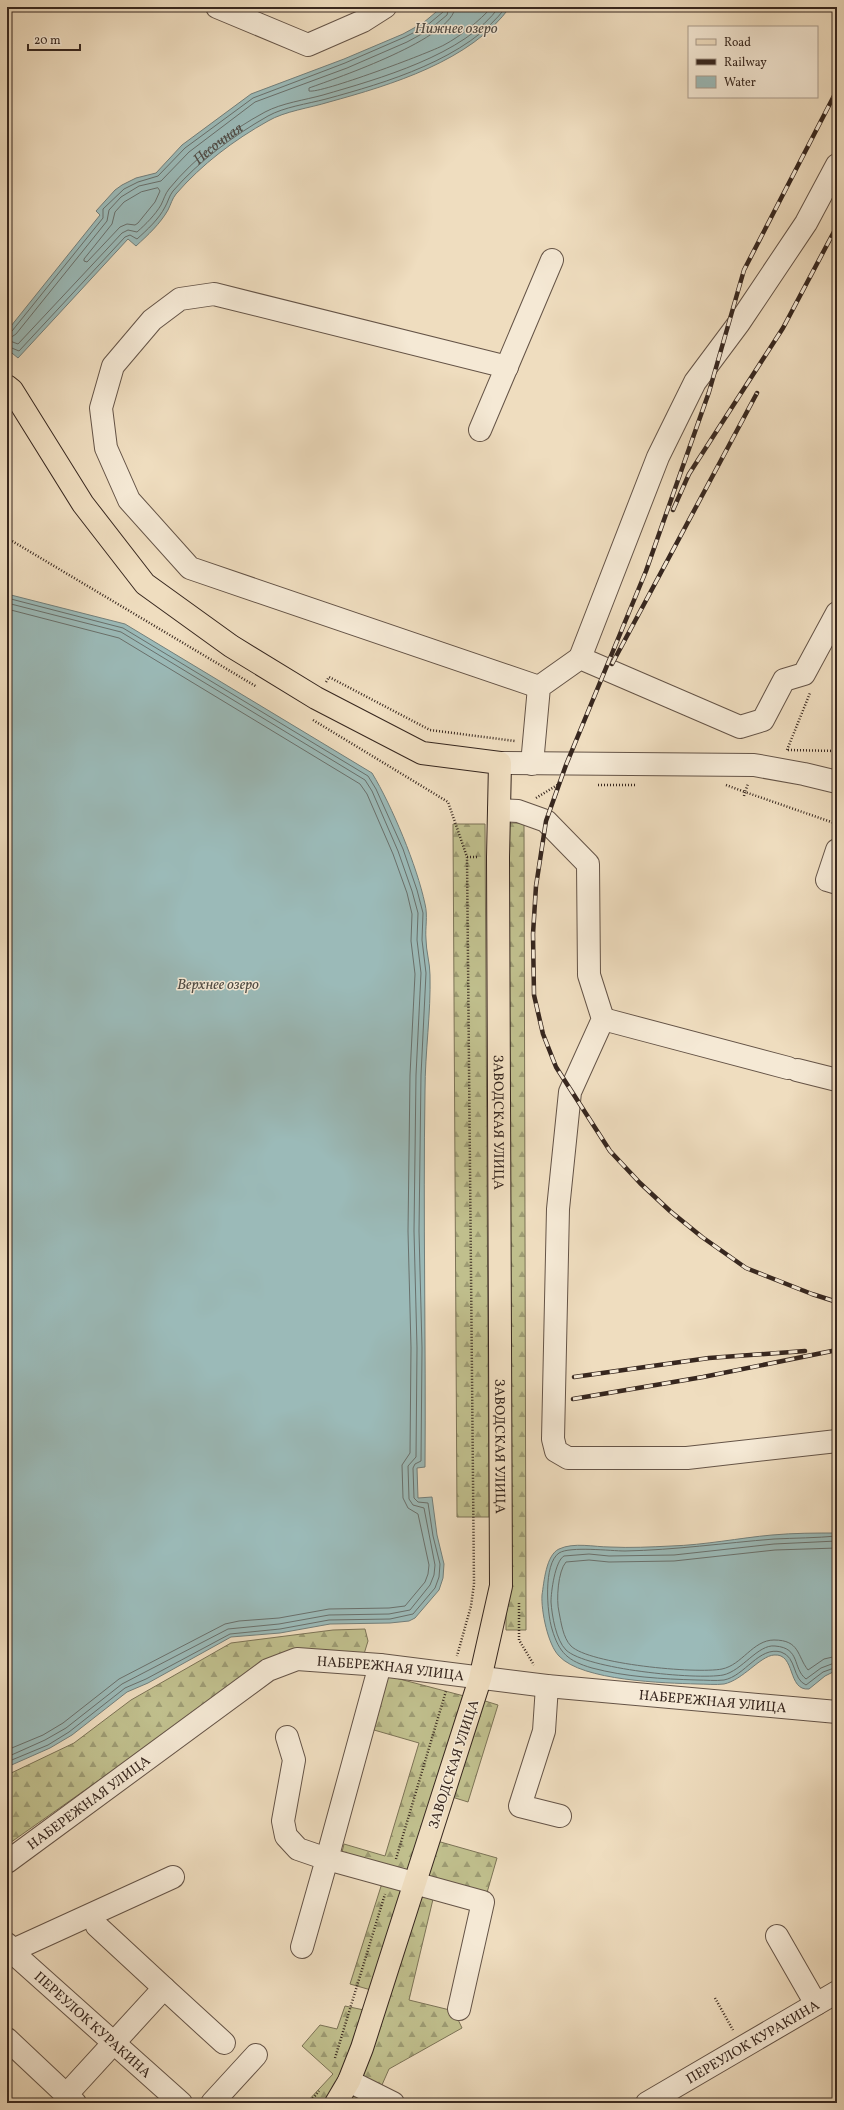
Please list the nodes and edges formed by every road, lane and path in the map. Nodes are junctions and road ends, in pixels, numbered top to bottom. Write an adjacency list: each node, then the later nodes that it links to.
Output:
1 (217, 7): 2 (street)
2 (385, 7)
3 (837, 165): 10 (street)
4 (552, 260): 5 (street)
5 (507, 367): 7 (street); 11 (street)
6 (10, 388): 16 (main road)
7 (480, 430)
8 (7, 538): 12 (path)
9 (837, 613): 10 (street)
10 (580, 658): 11 (street)
11 (539, 687): 17 (street)
12 (258, 688)
13 (803, 710): 15 (path)
14 (306, 716): 28 (path)
15 (787, 750)
16 (500, 763): 17 (street); 20 (main road, ЗАВОДСКАЯ УЛИЦА)
17 (532, 764): 18 (street)
18 (837, 782)
19 (744, 796): 21 (path)
20 (499, 810): 24 (street); 29 (main road, ЗАВОДСКАЯ УЛИЦА)
21 (837, 824)
22 (837, 850): 23 (street)
23 (837, 884)
24 (603, 1019): 25 (street); 26 (street)
25 (837, 1080)
26 (837, 1441)
27 (380, 1665): 28 (street, НАБЕРЕЖНАЯ УЛИЦА); 34 (street); 35 (street, НАБЕРЕЖНАЯ УЛИЦА)
28 (451, 1674): 29 (street, НАБЕРЕЖНАЯ УЛИЦА); 36 (path)
29 (480, 1678): 30 (street, НАБЕРЕЖНАЯ УЛИЦА); 38 (main road, ЗАВОДСКАЯ УЛИЦА)
30 (547, 1686): 31 (street, НАБЕРЕЖНАЯ УЛИЦА); 33 (street)
31 (837, 1712)
32 (287, 1737): 34 (street)
33 (560, 1816)
34 (327, 1859): 36 (street); 42 (street)
35 (7, 1862)
36 (390, 1876): 38 (street); 53 (path)
37 (173, 1877): 41 (street)
38 (415, 1883): 47 (street); 54 (main road, ЗАВОДСКАЯ УЛИЦА)
39 (97, 1926): 43 (street)
40 (777, 1936): 46 (street)
41 (9, 1947): 49 (street, ПЕРЕУЛОК КУРАКИНА)
42 (302, 1947)
43 (164, 1988): 49 (street); 50 (street)
44 (837, 1992): 46 (street, ПЕРЕУЛОК КУРАКИНА)
45 (715, 1998): 51 (path)
46 (816, 2004): 51 (street, ПЕРЕУЛОК КУРАКИНА)
47 (459, 2009)
48 (7, 2039): 56 (street)
49 (115, 2042): 56 (street); 57 (street, ПЕРЕУЛОК КУРАКИНА)
50 (224, 2043)
51 (743, 2047): 62 (street, ПЕРЕУЛОК КУРАКИНА)
52 (256, 2055): 58 (street)
53 (335, 2060)
54 (349, 2082): 60 (main road, ЗАВОДСКАЯ УЛИЦА); 61 (street)
55 (323, 2086): 59 (path)
56 (71, 2099)
57 (181, 2103)
58 (212, 2103)
59 (309, 2103)
60 (336, 2103)
61 (393, 2103)
62 (647, 2103)

